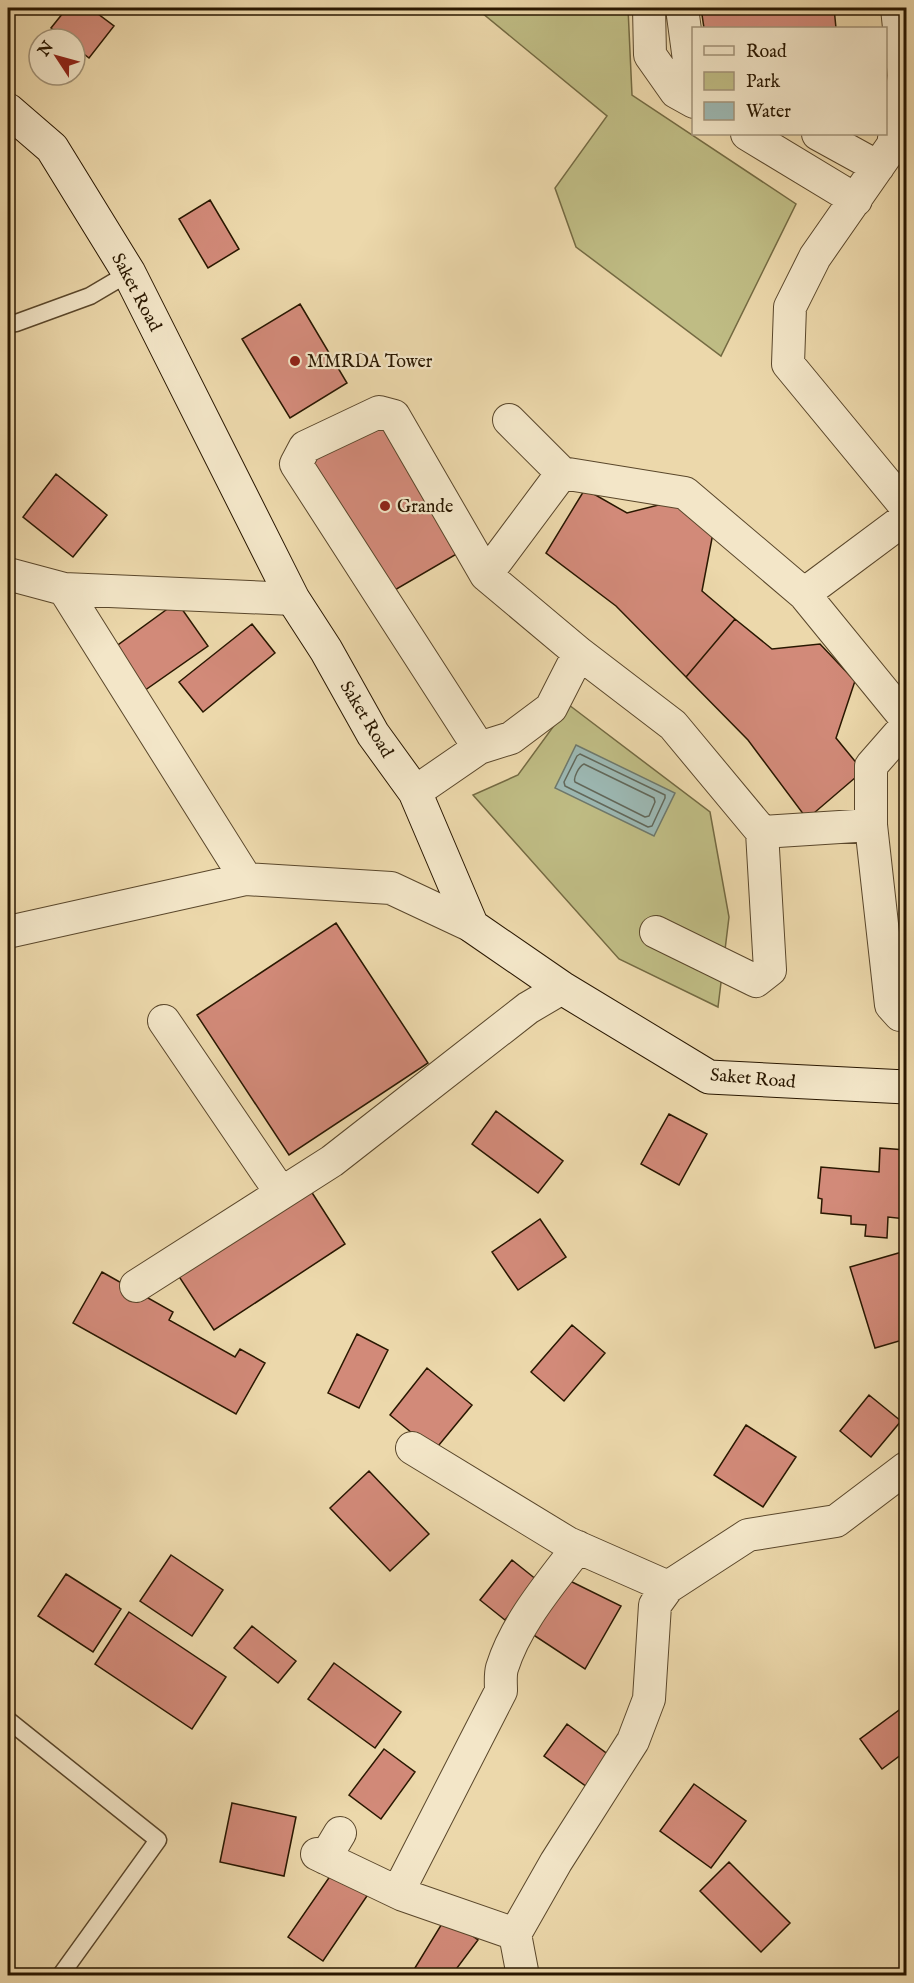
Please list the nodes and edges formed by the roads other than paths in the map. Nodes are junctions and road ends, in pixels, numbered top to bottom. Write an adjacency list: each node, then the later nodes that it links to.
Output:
1 (649, 8): 5 (street)
2 (682, 8): 4 (street)
3 (897, 8): 9 (street)
4 (692, 76)
5 (692, 101)
6 (8, 110): 11 (main road, Saket Road)
7 (749, 135): 10 (street)
8 (820, 135): 9 (street)
9 (878, 167): 10 (street)
10 (856, 200): 15 (street)
11 (129, 273): 12 (lane); 21 (main road, Saket Road)
12 (8, 324)
13 (509, 420): 14 (street)
14 (562, 473): 18 (street); 20 (street)
15 (906, 507)
16 (906, 518): 20 (street)
17 (8, 574): 19 (street)
18 (486, 575): 22 (street); 25 (street)
19 (64, 590): 21 (street); 29 (street)
20 (804, 594): 23 (street)
21 (293, 599): 26 (main road, Saket Road)
22 (579, 653): 25 (street); 28 (street)
23 (906, 719)
24 (906, 726): 27 (street)
25 (479, 748): 26 (street)
26 (415, 792): 30 (main road, Saket Road)
27 (871, 825): 28 (street); 34 (street)
28 (762, 832): 32 (street)
29 (246, 879): 30 (street); 31 (street)
30 (472, 926): 33 (main road, Saket Road)
31 (8, 932)
32 (656, 932)
33 (562, 988): 36 (main road, Saket Road); 37 (street)
34 (906, 1015)
35 (164, 1021): 37 (street)
36 (906, 1087)
37 (281, 1193): 38 (street)
38 (136, 1286)
39 (412, 1448): 41 (street)
40 (906, 1468): 42 (street)
41 (578, 1547): 42 (street); 45 (street)
42 (668, 1587): 46 (street)
43 (8, 1720): 47 (lane)
44 (327, 1848): 45 (street)
45 (398, 1892): 46 (street)
46 (515, 1934): 48 (street)
47 (60, 1976)
48 (523, 1976)

